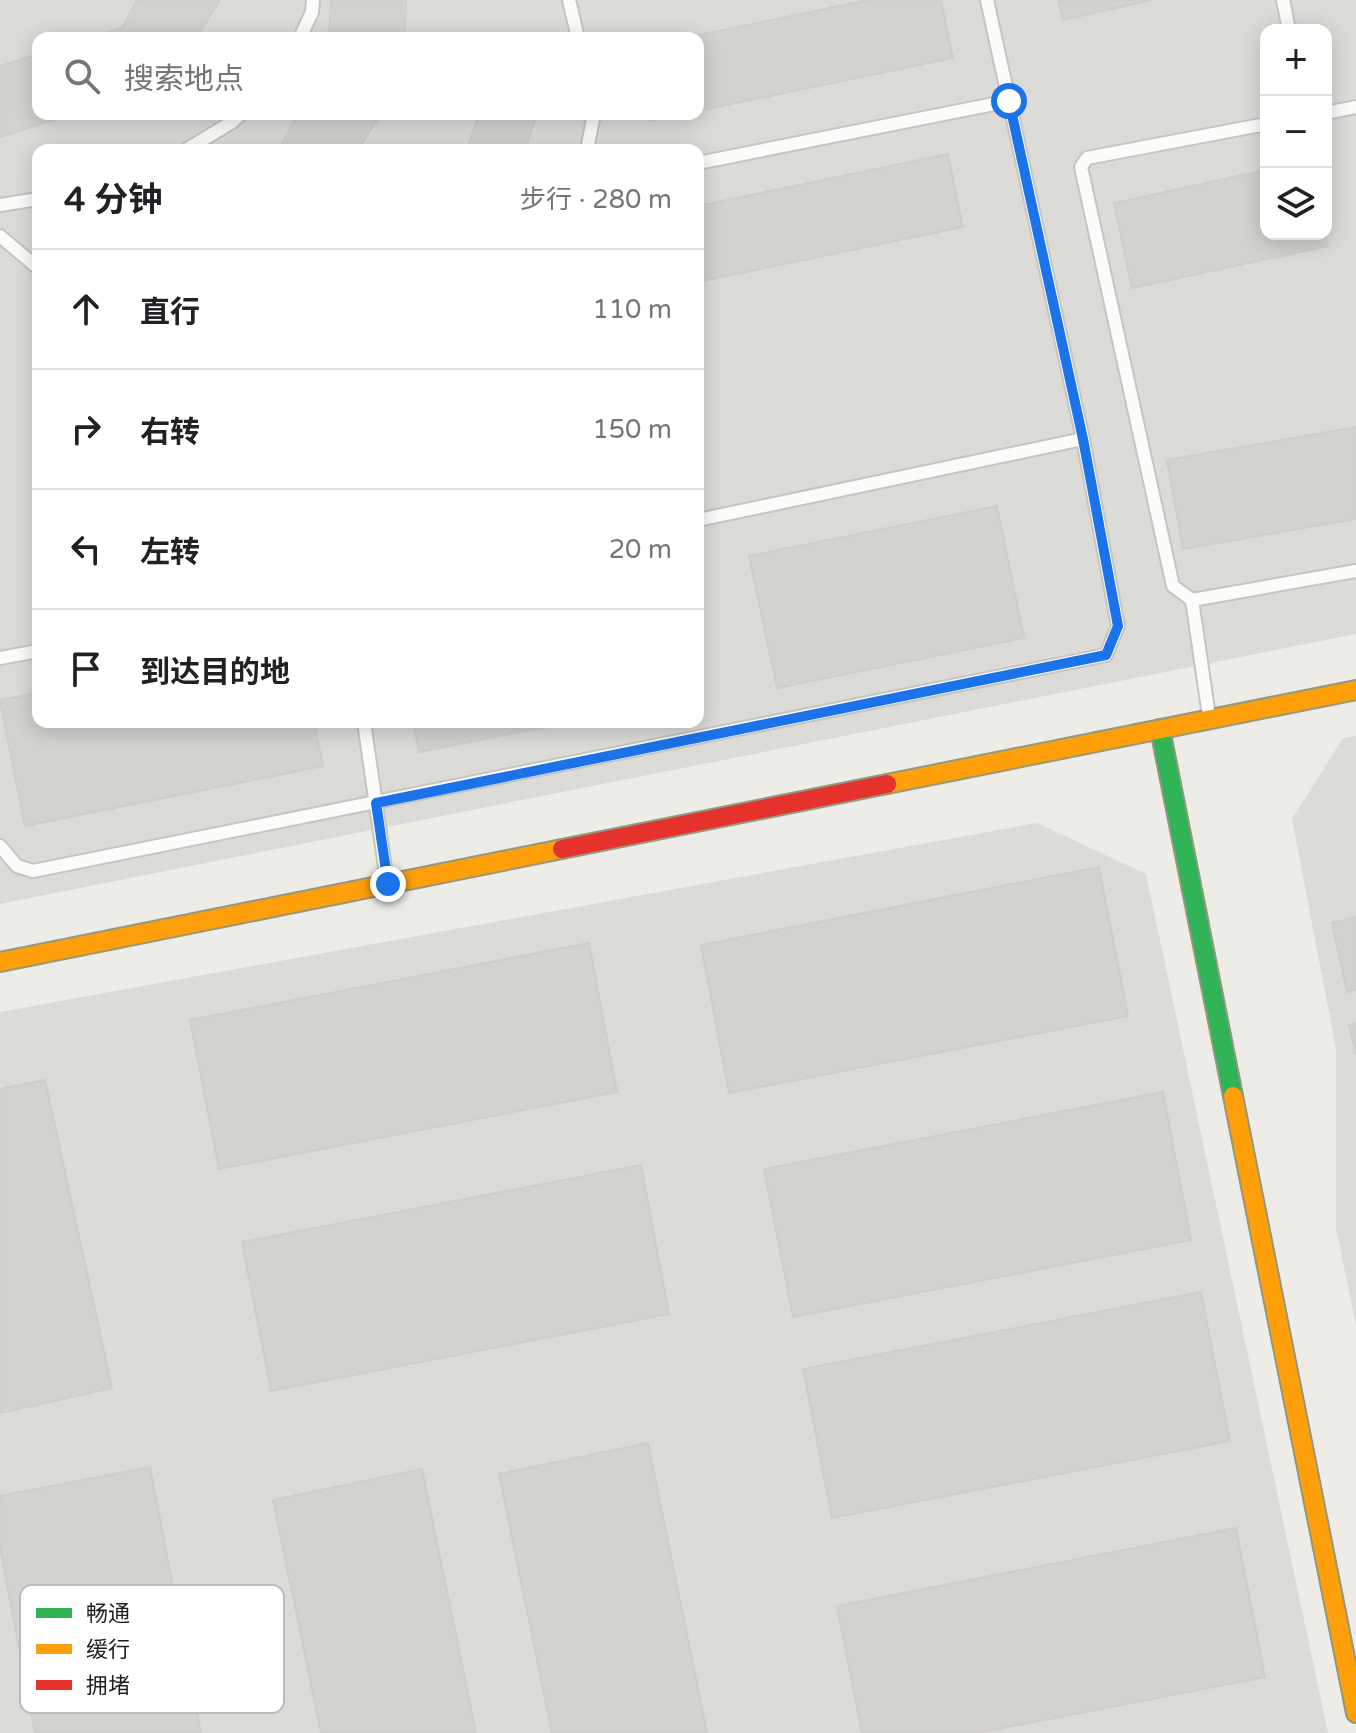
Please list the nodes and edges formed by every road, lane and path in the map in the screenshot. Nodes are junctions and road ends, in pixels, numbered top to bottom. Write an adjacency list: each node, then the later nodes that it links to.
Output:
1 (313, 0): 6 (lane)
2 (569, 0): 7 (lane)
3 (987, 0): 8 (lane)
4 (1283, 0): 5 (lane)
5 (1288, 24)
6 (303, 32)
7 (577, 32)
8 (1009, 101): 16 (lane); 21 (lane)
9 (1356, 107): 10 (lane)
10 (1332, 112)
11 (234, 120): 14 (lane)
12 (593, 120): 15 (lane)
13 (1260, 125): 24 (lane)
14 (196, 144)
15 (588, 144)
16 (704, 162)
17 (32, 200): 18 (lane)
18 (0, 205)
19 (0, 236): 20 (lane)
20 (32, 263)
21 (1083, 439): 22 (lane); 31 (lane)
22 (704, 519)
23 (1356, 571): 24 (lane)
24 (1192, 600): 28 (lane)
25 (32, 652): 26 (lane)
26 (0, 658)
27 (1356, 690): 28 (street)
28 (1210, 719): 30 (street)
29 (365, 728): 31 (lane)
30 (1160, 729): 33 (street); 35 (street)
31 (376, 803): 32 (lane); 33 (lane)
32 (0, 846)
33 (388, 884): 34 (street)
34 (0, 962)
35 (1356, 1713)

